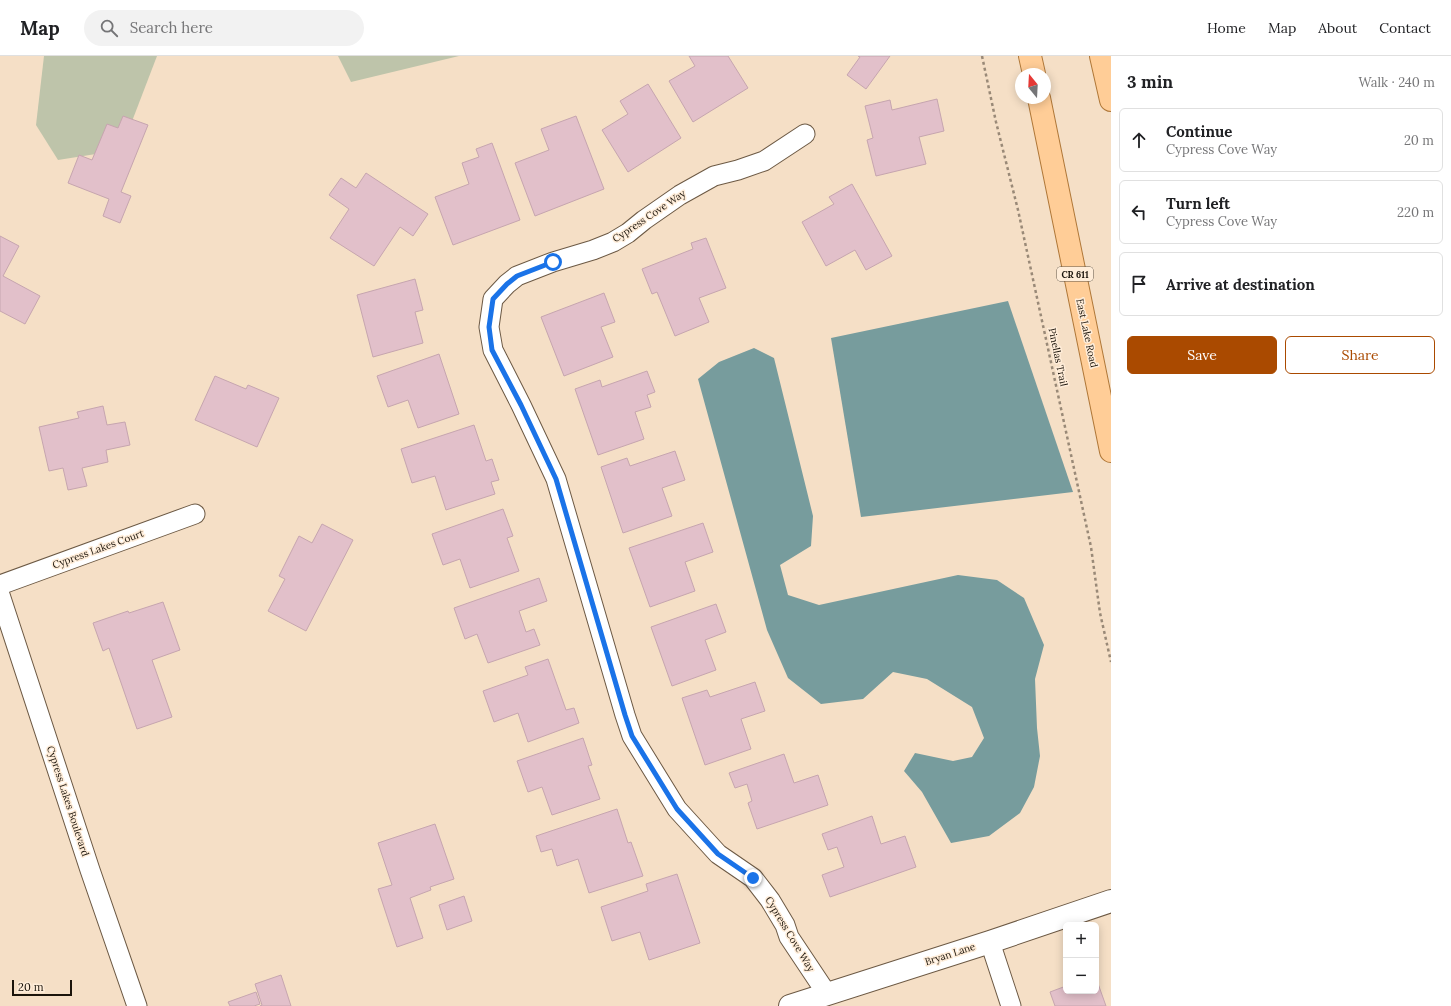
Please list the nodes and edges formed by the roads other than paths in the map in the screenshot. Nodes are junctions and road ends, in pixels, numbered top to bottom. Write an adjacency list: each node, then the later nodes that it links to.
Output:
1 (1030, 56): 3 (main road)
2 (1101, 56): 4 (main road)
3 (1033, 68)
4 (1111, 100)
5 (1040, 104): 7 (main road, East Lake Road / CR 611)
6 (805, 134): 13 (street, Cypress Cove Way)
7 (1111, 451)
8 (195, 514): 9 (street, Cypress Lakes Court)
9 (0, 585)
10 (0, 595): 14 (street, Cypress Lakes Boulevard)
11 (1111, 902): 12 (street, Bryan Lane)
12 (990, 942): 13 (street, Bryan Lane); 16 (street)
13 (827, 994): 15 (street, Bryan Lane)
14 (137, 1006)
15 (790, 1006)
16 (1012, 1006)

